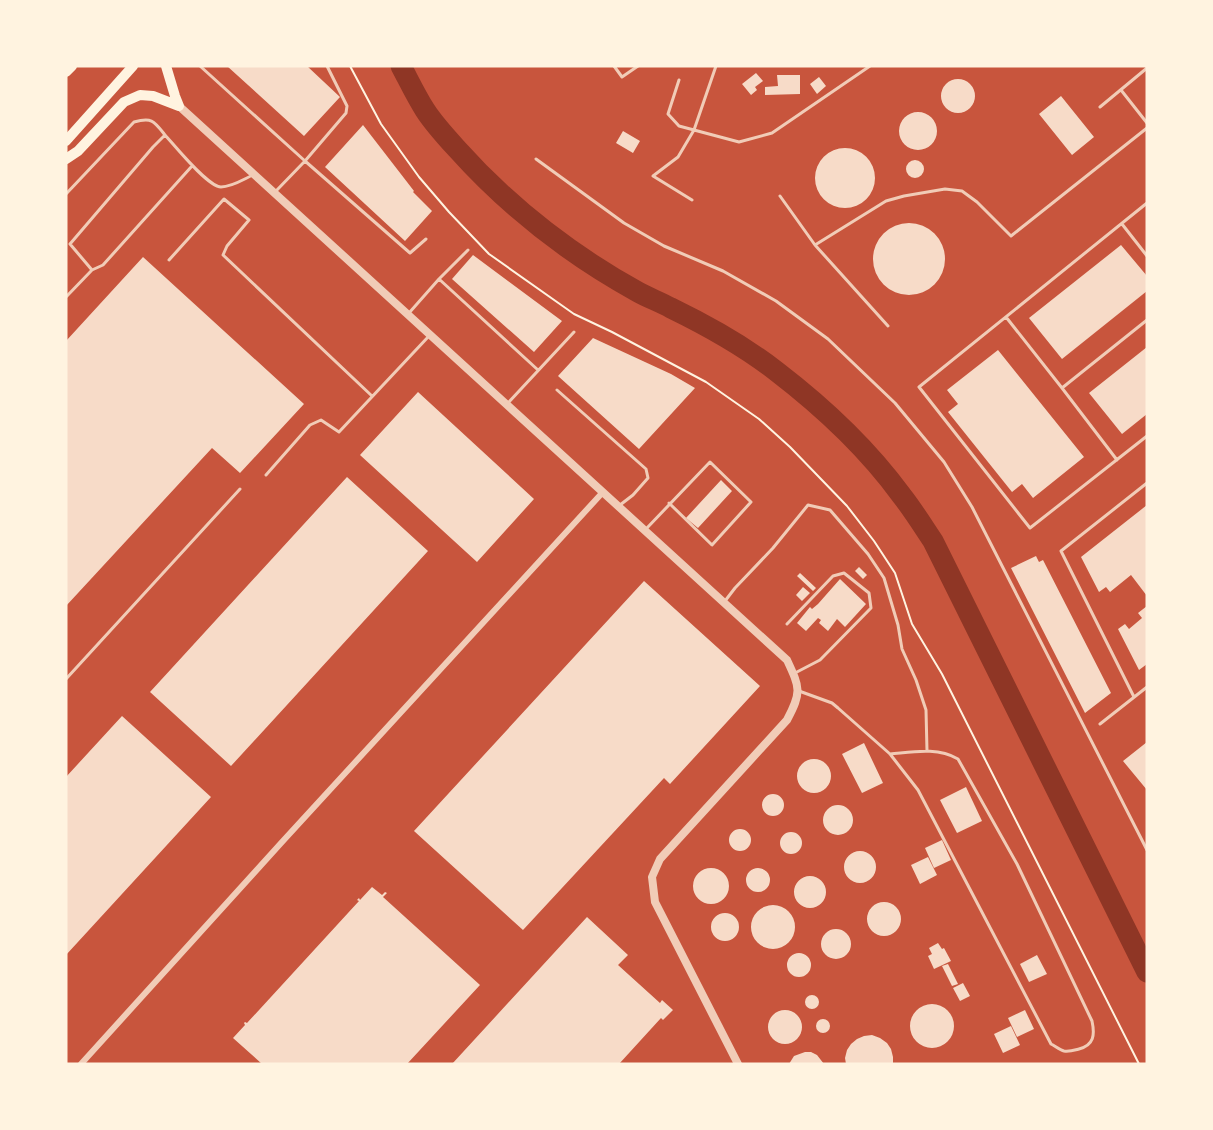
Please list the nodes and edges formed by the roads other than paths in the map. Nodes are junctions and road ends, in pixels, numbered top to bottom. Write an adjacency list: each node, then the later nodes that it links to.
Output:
1 (72, 66): 11 (highway)
2 (133, 66): 20 (highway)
3 (166, 66): 14 (highway)
4 (200, 66): 23 (lane)
5 (327, 66): 23 (lane)
6 (614, 66): 7 (lane)
7 (638, 66)
8 (716, 66): 18 (lane)
9 (870, 66): 18 (lane)
10 (1147, 68): 13 (lane)
11 (66, 72)
12 (680, 80): 18 (lane)
13 (1121, 90): 15 (lane); 16 (lane)
14 (180, 106): 21 (highway); 25 (street)
15 (1100, 106)
16 (1147, 123)
17 (1147, 128): 33 (lane)
18 (694, 130): 29 (lane)
19 (165, 135): 24 (lane); 27 (lane); 37 (lane)
20 (66, 141)
21 (66, 159)
22 (536, 159): 70 (lane)
23 (305, 161): 26 (lane); 32 (lane)
24 (192, 165): 25 (lane); 37 (lane)
25 (255, 174): 26 (street)
26 (275, 192): 40 (street)
27 (66, 194)
28 (780, 196): 33 (lane)
29 (692, 200)
30 (1147, 203): 31 (lane)
31 (1122, 224): 35 (lane); 41 (lane)
32 (426, 239)
33 (815, 244): 43 (lane)
34 (468, 250): 38 (lane)
35 (1147, 256)
36 (169, 260): 49 (lane)
37 (92, 270): 39 (lane)
38 (439, 279): 40 (lane); 46 (lane)
39 (66, 297)
40 (408, 314): 45 (street)
41 (1006, 317): 47 (lane); 52 (lane)
42 (1147, 320): 47 (lane)
43 (888, 326)
44 (574, 332): 46 (lane)
45 (431, 334): 49 (lane); 50 (street)
46 (538, 370): 50 (lane)
47 (1062, 388): 52 (lane)
48 (557, 390): 58 (lane)
49 (372, 396): 53 (lane)
50 (507, 404): 56 (street)
51 (1147, 436): 52 (lane)
52 (1117, 460)
53 (266, 476)
54 (1147, 483): 66 (lane)
55 (240, 489): 63 (lane)
56 (603, 492): 58 (street); 71 (street)
57 (669, 503): 57 (lane); 59 (lane)
58 (619, 506): 59 (street)
59 (645, 530): 60 (street)
60 (724, 603): 62 (street); 68 (lane)
61 (787, 624): 62 (lane)
62 (793, 673): 65 (street)
63 (66, 679)
64 (1147, 687): 66 (lane)
65 (798, 690): 69 (lane); 72 (street)
66 (1134, 697): 67 (lane)
67 (1100, 724)
68 (927, 751): 69 (lane); 69 (lane)
69 (890, 754)
70 (1147, 850)
71 (81, 1064)
72 (738, 1064)

